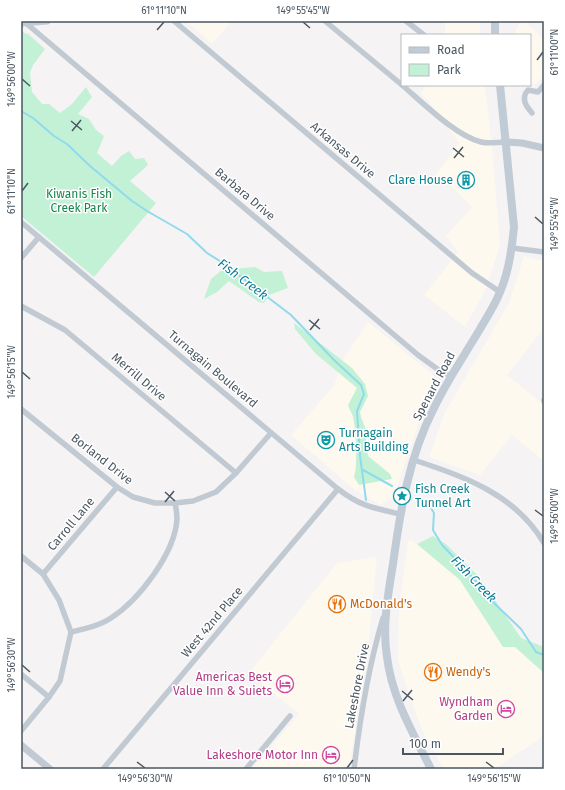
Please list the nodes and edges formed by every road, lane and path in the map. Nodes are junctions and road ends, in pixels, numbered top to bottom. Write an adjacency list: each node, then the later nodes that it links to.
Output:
1 (47, 21): 6 (street)
2 (174, 21): 21 (street, Arkansas Drive)
3 (325, 21): 9 (street)
4 (406, 21): 7 (street)
5 (495, 21): 8 (main road)
6 (24, 24): 23 (street, Barbara Drive)
7 (423, 34)
8 (495, 34)
9 (401, 84)
10 (544, 85): 13 (street)
11 (403, 86): 14 (street)
12 (500, 86): 14 (main road, Spenard Road)
13 (532, 113)
14 (506, 142): 15 (street); 18 (main road, Spenard Road)
15 (544, 148)
16 (21, 222): 17 (street, Turnagain Boulevard)
17 (39, 237): 20 (street); 25 (street, Turnagain Boulevard)
18 (512, 248): 19 (street); 21 (main road, Spenard Road)
19 (544, 252)
20 (21, 258)
21 (500, 292): 23 (main road, Spenard Road)
22 (21, 306): 27 (street, Merrill Drive)
23 (451, 376): 26 (main road, Spenard Road)
24 (21, 409): 28 (street, Borland Drive)
25 (271, 433): 27 (street, Borland Drive); 29 (street, Turnagain Boulevard)
26 (414, 460): 31 (main road, Spenard Road); 32 (street)
27 (236, 474): 30 (street, Borland Drive)
28 (117, 487): 30 (street, Borland Drive); 34 (street, Carroll Lane)
29 (338, 489): 31 (street, Turnagain Boulevard); 45 (street, West 42nd Place)
30 (175, 504): 36 (street)
31 (400, 514): 35 (main road, Spenard Road)
32 (544, 543)
33 (21, 556): 34 (street)
34 (43, 574): 36 (street)
35 (386, 608): 37 (main road, Spenard Road); 38 (street, Lakeshore Drive)
36 (71, 632): 40 (street)
37 (386, 649): 38 (street); 48 (main road, Spenard Road)
38 (374, 650): 47 (street, Lakeshore Drive)
39 (21, 674): 40 (street)
40 (49, 698): 42 (street)
41 (290, 716): 46 (street)
42 (21, 731)
43 (21, 745): 44 (street)
44 (50, 769)
45 (103, 769)
46 (246, 769)
47 (354, 769)
48 (431, 769)

